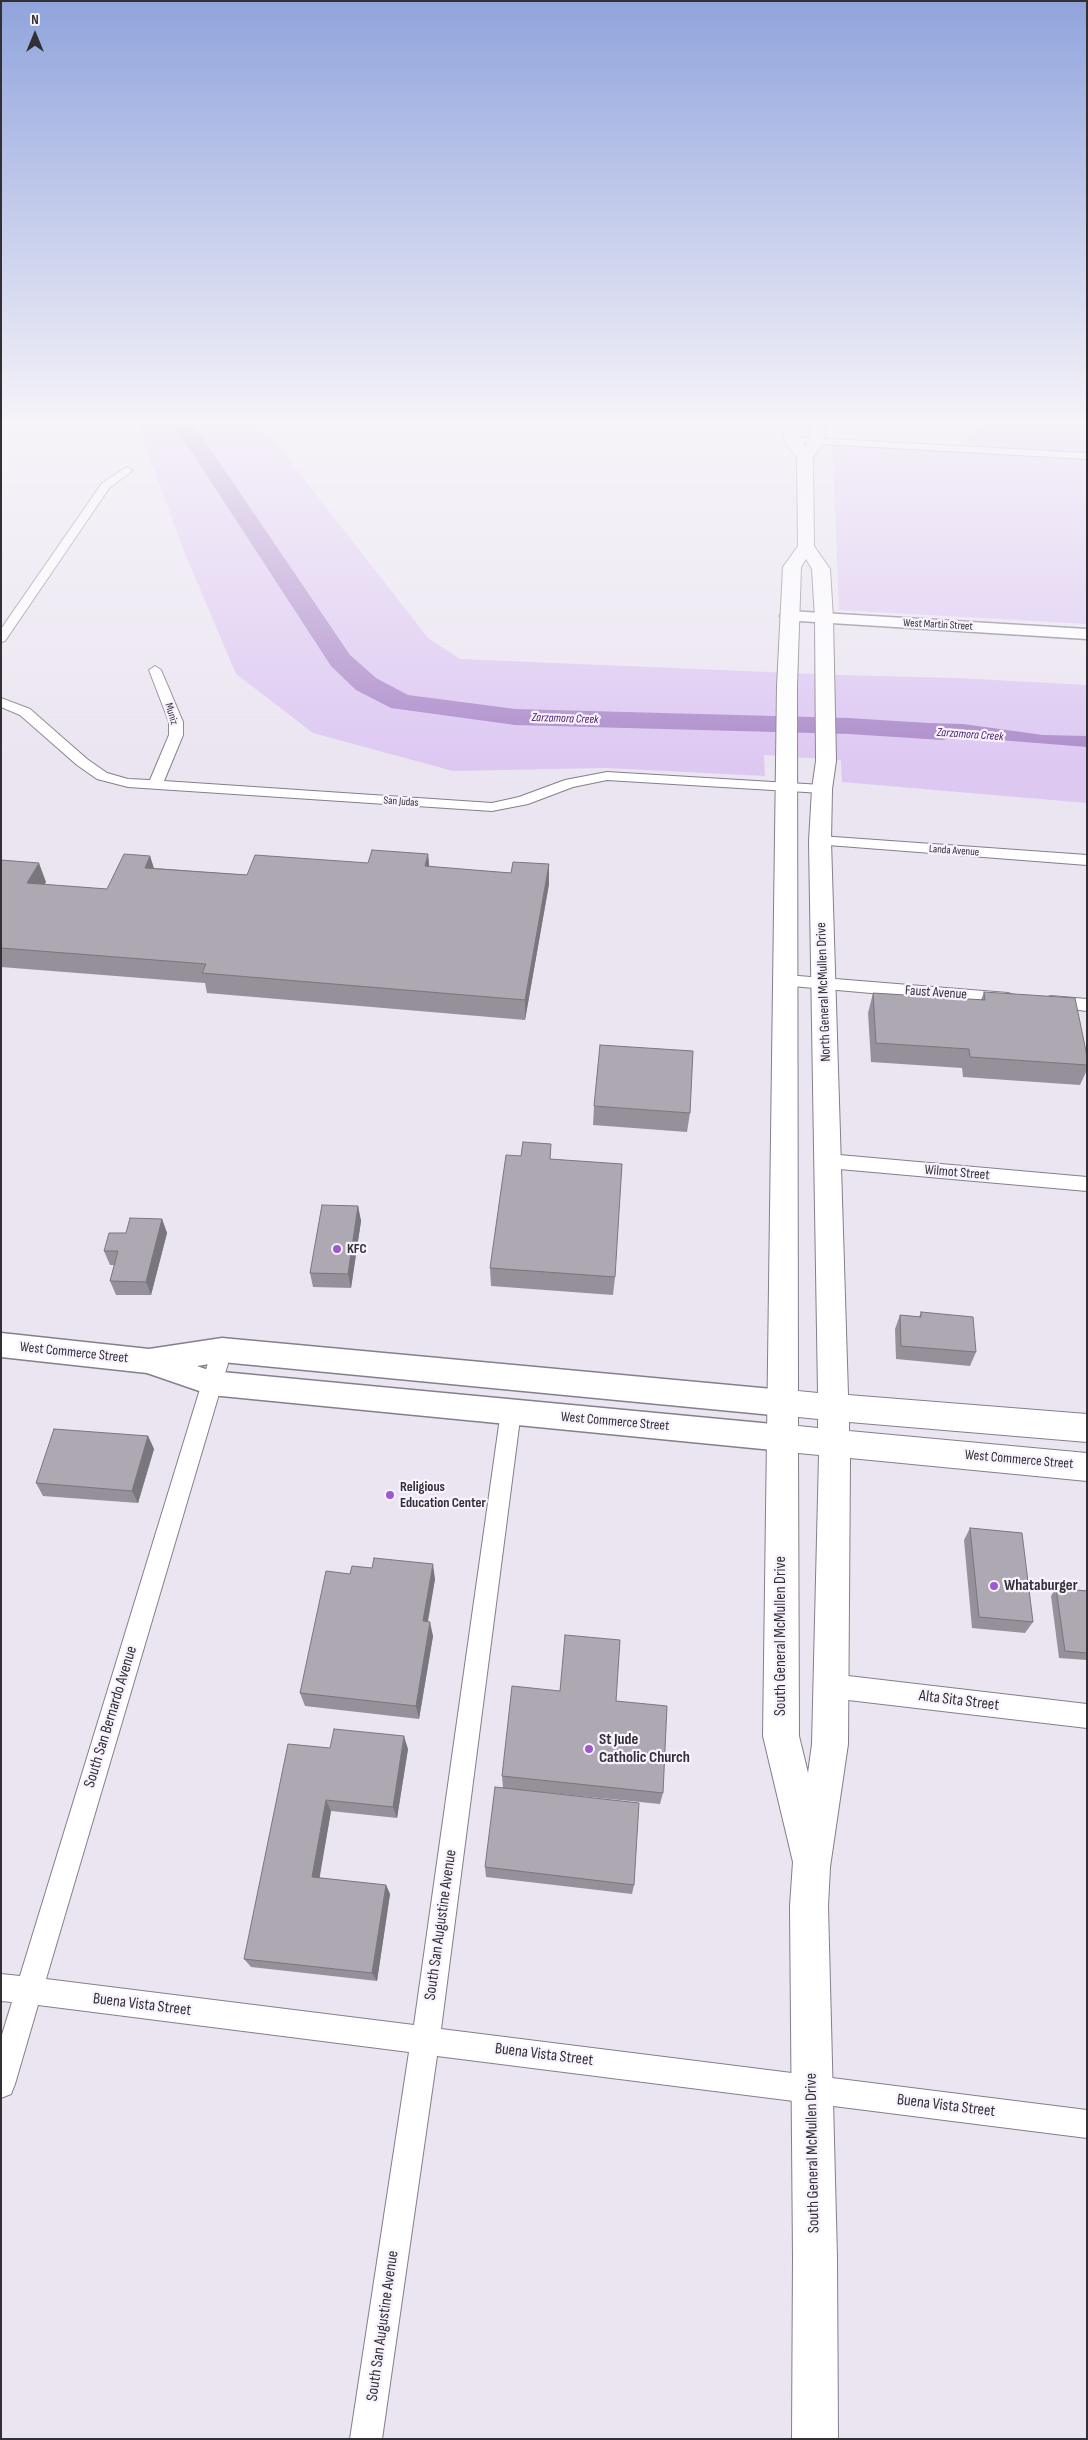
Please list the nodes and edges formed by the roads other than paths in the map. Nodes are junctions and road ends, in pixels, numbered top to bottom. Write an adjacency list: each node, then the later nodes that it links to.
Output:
1 (69, 539): 7 (street)
2 (806, 539): 3 (main road)
3 (806, 546): 4 (main road); 5 (main road, North General McMullen Drive)
4 (789, 616): 5 (main road, West Martin Street); 11 (main road)
5 (824, 618): 6 (main road, West Martin Street); 12 (main road, North General McMullen Drive)
6 (1087, 634)
7 (1, 638)
8 (155, 670): 10 (street, Muniz)
9 (1, 702): 10 (street, San Judas)
10 (154, 785): 11 (street, San Judas)
11 (786, 787): 12 (street, San Judas); 15 (main road)
12 (822, 789): 13 (main road, North General McMullen Drive)
13 (820, 841): 14 (street, Landa Avenue); 16 (main road, North General McMullen Drive)
14 (1087, 860)
15 (786, 981): 16 (street, Faust Avenue); 24 (main road)
16 (824, 984): 17 (street, Faust Avenue); 18 (main road, North General McMullen Drive)
17 (1087, 1005)
18 (828, 1161): 19 (street, Wilmot Street); 25 (main road, North General McMullen Drive)
19 (1087, 1184)
20 (1, 1345): 22 (main road, West Commerce Street)
21 (222, 1350): 22 (main road, West Commerce Street); 23 (street, South San Bernardo Avenue); 24 (main road, West Commerce Street)
22 (148, 1361): 23 (main road, West Commerce Street)
23 (211, 1384): 26 (main road, West Commerce Street); 35 (street, South San Bernardo Avenue)
24 (783, 1403): 25 (main road, West Commerce Street); 28 (main road, South General McMullen Drive)
25 (833, 1407): 27 (main road, West Commerce Street); 29 (main road, North General McMullen Drive)
26 (511, 1411): 28 (main road, West Commerce Street); 36 (street, South San Augustine Avenue)
27 (1087, 1428)
28 (783, 1438): 29 (main road, West Commerce Street); 33 (main road, South General McMullen Drive)
29 (834, 1442): 30 (main road, West Commerce Street); 31 (main road, South General McMullen Drive)
30 (1087, 1467)
31 (831, 1686): 32 (street, Alta Sita Street); 33 (main road, South General McMullen Drive)
32 (1087, 1716)
33 (811, 1867): 38 (main road, South General McMullen Drive)
34 (1, 1987): 35 (street, Buena Vista Street)
35 (29, 1990): 36 (street, Buena Vista Street); 37 (street, South San Bernardo Avenue)
36 (424, 2041): 38 (street, Buena Vista Street); 40 (street, South San Augustine Avenue)
37 (1, 2084)
38 (812, 2089): 39 (street, Buena Vista Street); 41 (main road, South General McMullen Drive)
39 (1087, 2124)
40 (366, 2439)
41 (815, 2439)

